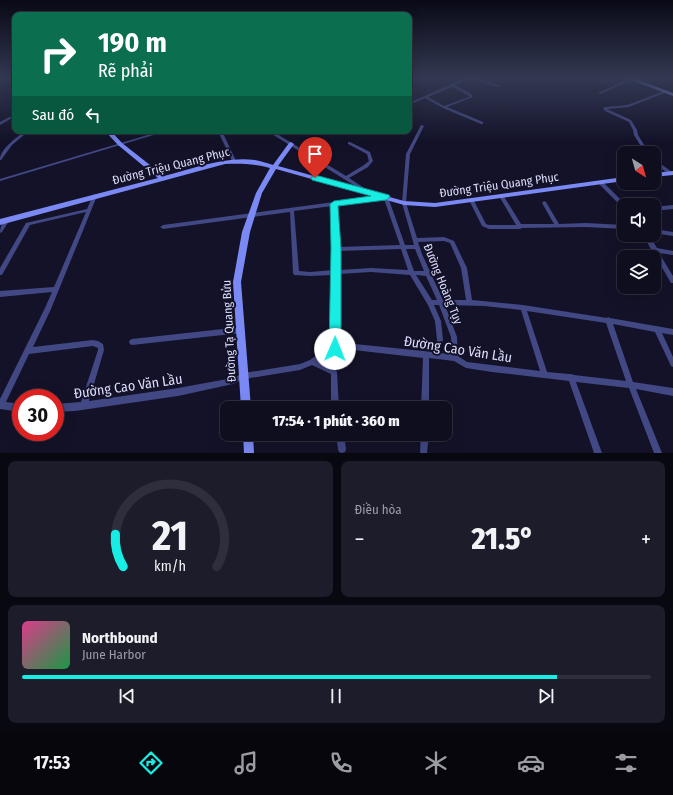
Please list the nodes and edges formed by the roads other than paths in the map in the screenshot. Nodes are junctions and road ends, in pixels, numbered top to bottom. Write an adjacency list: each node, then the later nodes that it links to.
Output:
1 (431, 99): 4 (street)
2 (465, 99): 4 (street)
3 (646, 99): 17 (street)
4 (444, 107): 6 (street)
5 (10, 118): 7 (street)
6 (482, 123)
7 (0, 124)
8 (422, 126): 35 (street, Đường Hoàng Tụy)
9 (23, 134): 18 (street)
10 (111, 134): 15 (street)
11 (155, 134): 15 (street)
12 (221, 134): 19 (street)
13 (274, 134): 16 (street)
14 (349, 143): 25 (street)
15 (120, 144): 24 (street); 26 (street)
16 (290, 144): 21 (street, Đường Tạ Quang Bửu); 25 (street)
17 (643, 146)
18 (0, 159)
19 (234, 161): 21 (street, Đường Triệu Quang Phục); 24 (street, Đường Triệu Quang Phục)
20 (661, 165): 22 (street)
21 (274, 167): 29 (street, Đường Triệu Quang Phục); 42 (street, Đường Tạ Quang Bửu)
22 (671, 173): 23 (street)
23 (661, 174)
24 (162, 178): 30 (street, Đường Triệu Quang Phục)
25 (346, 178): 29 (street)
26 (0, 180)
27 (617, 180): 28 (street, Đường Triệu Quang Phục)
28 (600, 182): 31 (street, Đường Triệu Quang Phục); 33 (street)
29 (370, 193): 32 (street, Đường Triệu Quang Phục)
30 (95, 196): 40 (street); 43 (street, Đường Triệu Quang Phục)
31 (501, 196): 34 (street, Đường Triệu Quang Phục); 46 (street)
32 (386, 197): 35 (street, Đường Triệu Quang Phục); 37 (street); 55 (street)
33 (617, 199)
34 (471, 200): 35 (street, Đường Triệu Quang Phục); 46 (street)
35 (404, 202): 51 (street, Đường Hoàng Tụy)
36 (544, 203): 44 (street)
37 (334, 204): 41 (street); 54 (street)
38 (673, 207): 39 (street)
39 (661, 208)
40 (89, 210): 61 (street); 65 (street)
41 (292, 210): 42 (street); 60 (street)
42 (252, 216): 45 (street); 73 (street, Đường Tạ Quang Bửu)
43 (3, 222): 48 (street, Đường Triệu Quang Phục)
44 (558, 226): 46 (street); 47 (street)
45 (163, 227)
46 (520, 227)
47 (617, 227)
48 (0, 231)
49 (661, 233): 50 (street)
50 (673, 234)
51 (415, 240): 53 (street, Đường Hoàng Tụy); 69 (street)
52 (650, 242): 56 (street)
53 (416, 247): 55 (street); 63 (street, Đường Hoàng Tụy)
54 (336, 248): 55 (street); 60 (street)
55 (404, 248): 62 (street)
56 (654, 250)
57 (661, 251): 58 (street)
58 (673, 254)
59 (661, 261): 64 (street)
60 (336, 272): 62 (street); 76 (street)
61 (0, 273)
62 (412, 274): 63 (street); 68 (street)
63 (428, 274): 67 (street, Đường Hoàng Tụy)
64 (673, 281)
65 (56, 289): 66 (street); 77 (street)
66 (0, 294)
67 (441, 302): 68 (street); 69 (street); 80 (street, Đường Hoàng Tụy)
68 (430, 303): 79 (street)
69 (469, 303): 70 (street)
70 (523, 308): 71 (street); 83 (street)
71 (608, 320): 72 (street); 86 (street)
72 (657, 329): 74 (street); 82 (street)
73 (241, 330): 75 (street); 84 (street, Đường Tạ Quang Bửu)
74 (673, 332)
75 (132, 342)
76 (335, 349): 78 (street, Đường Cao Văn Lầu); 81 (street, Đường Cao Văn Lầu)
77 (28, 351): 91 (street); 92 (street)
78 (426, 356): 79 (street, Đường Cao Văn Lầu); 90 (street)
79 (435, 356): 80 (street, Đường Cao Văn Lầu)
80 (455, 358): 83 (street, Đường Cao Văn Lầu)
81 (312, 362): 84 (street, Đường Cao Văn Lầu); 89 (street)
82 (673, 364)
83 (545, 374): 85 (street, Đường Cao Văn Lầu)
84 (244, 376): 88 (street, Đường Tạ Quang Bửu); 92 (street, Đường Cao Văn Lầu)
85 (571, 377): 86 (street, Đường Cao Văn Lầu); 101 (street)
86 (631, 384): 87 (street, Đường Cao Văn Lầu); 102 (street)
87 (673, 392)
88 (246, 401)
89 (335, 401)
90 (425, 401)
91 (1, 405): 93 (street)
92 (84, 405): 94 (street, Đường Cao Văn Lầu)
93 (12, 407)
94 (64, 408)
95 (249, 441): 100 (street)
96 (341, 441): 98 (street)
97 (425, 441): 99 (street)
98 (342, 449)
99 (424, 452)
100 (250, 453)
101 (598, 453)
102 (658, 453)

